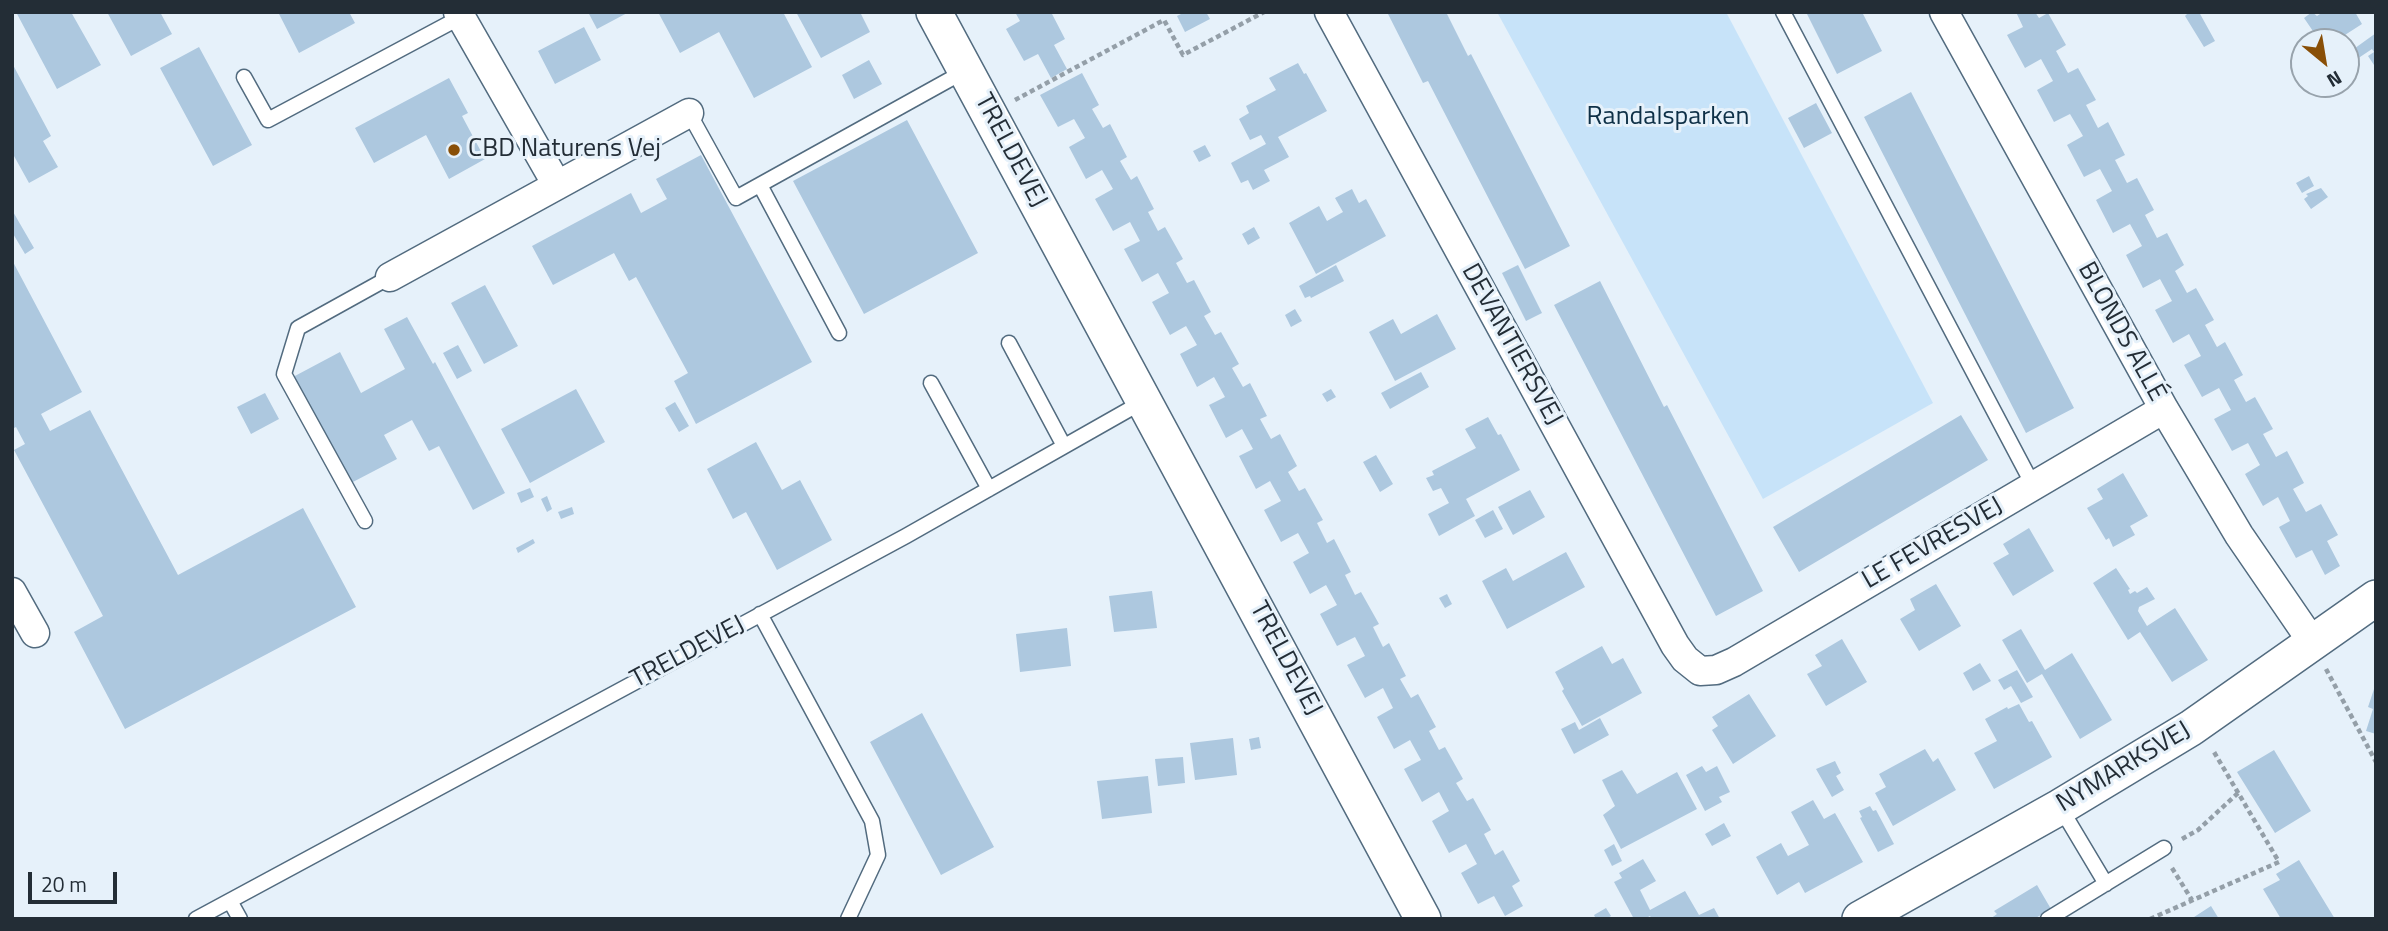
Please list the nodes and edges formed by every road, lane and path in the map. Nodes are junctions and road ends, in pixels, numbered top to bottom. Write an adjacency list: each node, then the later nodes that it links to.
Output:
1 (934, 12): 7 (street, TRELDEVEJ)
2 (1264, 12): 10 (path)
3 (1329, 12): 28 (street, DEVANTIERSVEJ)
4 (1783, 12): 20 (lane)
5 (1944, 12): 18 (street, BLONDS ALLÉ)
6 (460, 15): 8 (lane); 12 (street)
7 (966, 70): 10 (street, TRELDEVEJ); 11 (lane)
8 (244, 76)
9 (689, 113): 11 (lane); 12 (street)
10 (990, 113): 17 (street, TRELDEVEJ)
11 (760, 184): 14 (lane)
12 (557, 186): 13 (street)
13 (390, 277): 22 (lane)
14 (839, 333)
15 (1009, 343): 19 (lane)
16 (931, 383): 21 (lane)
17 (1144, 401): 19 (lane, TRELDEVEJ); 40 (street, TRELDEVEJ)
18 (2164, 409): 20 (street, LE FEVRESVEJ); 27 (street, BLONDS ALLÉ)
19 (1064, 446): 21 (lane, TRELDEVEJ)
20 (2033, 485): 28 (street, LE FEVRESVEJ)
21 (989, 489): 25 (lane, TRELDEVEJ)
22 (365, 521)
23 (12, 592): 26 (street)
24 (2376, 598): 27 (street, NYMARKSVEJ)
25 (760, 614): 36 (lane, TRELDEVEJ); 39 (lane)
26 (35, 633)
27 (2313, 643): 29 (street, NYMARKSVEJ); 30 (path)
28 (1700, 671)
29 (2197, 724): 31 (path); 32 (street, NYMARKSVEJ)
30 (2376, 762)
31 (2238, 793): 33 (path); 35 (path)
32 (2060, 807): 34 (lane); 41 (street, NYMARKSVEJ)
33 (2163, 849): 34 (lane); 35 (path)
34 (2106, 884): 42 (lane)
35 (2192, 900): 43 (path)
36 (230, 901): 37 (lane, TRELDEVEJ); 38 (lane)
37 (196, 919)
38 (240, 919)
39 (848, 919)
40 (1423, 919)
41 (1860, 919)
42 (2048, 919)
43 (2150, 919)

